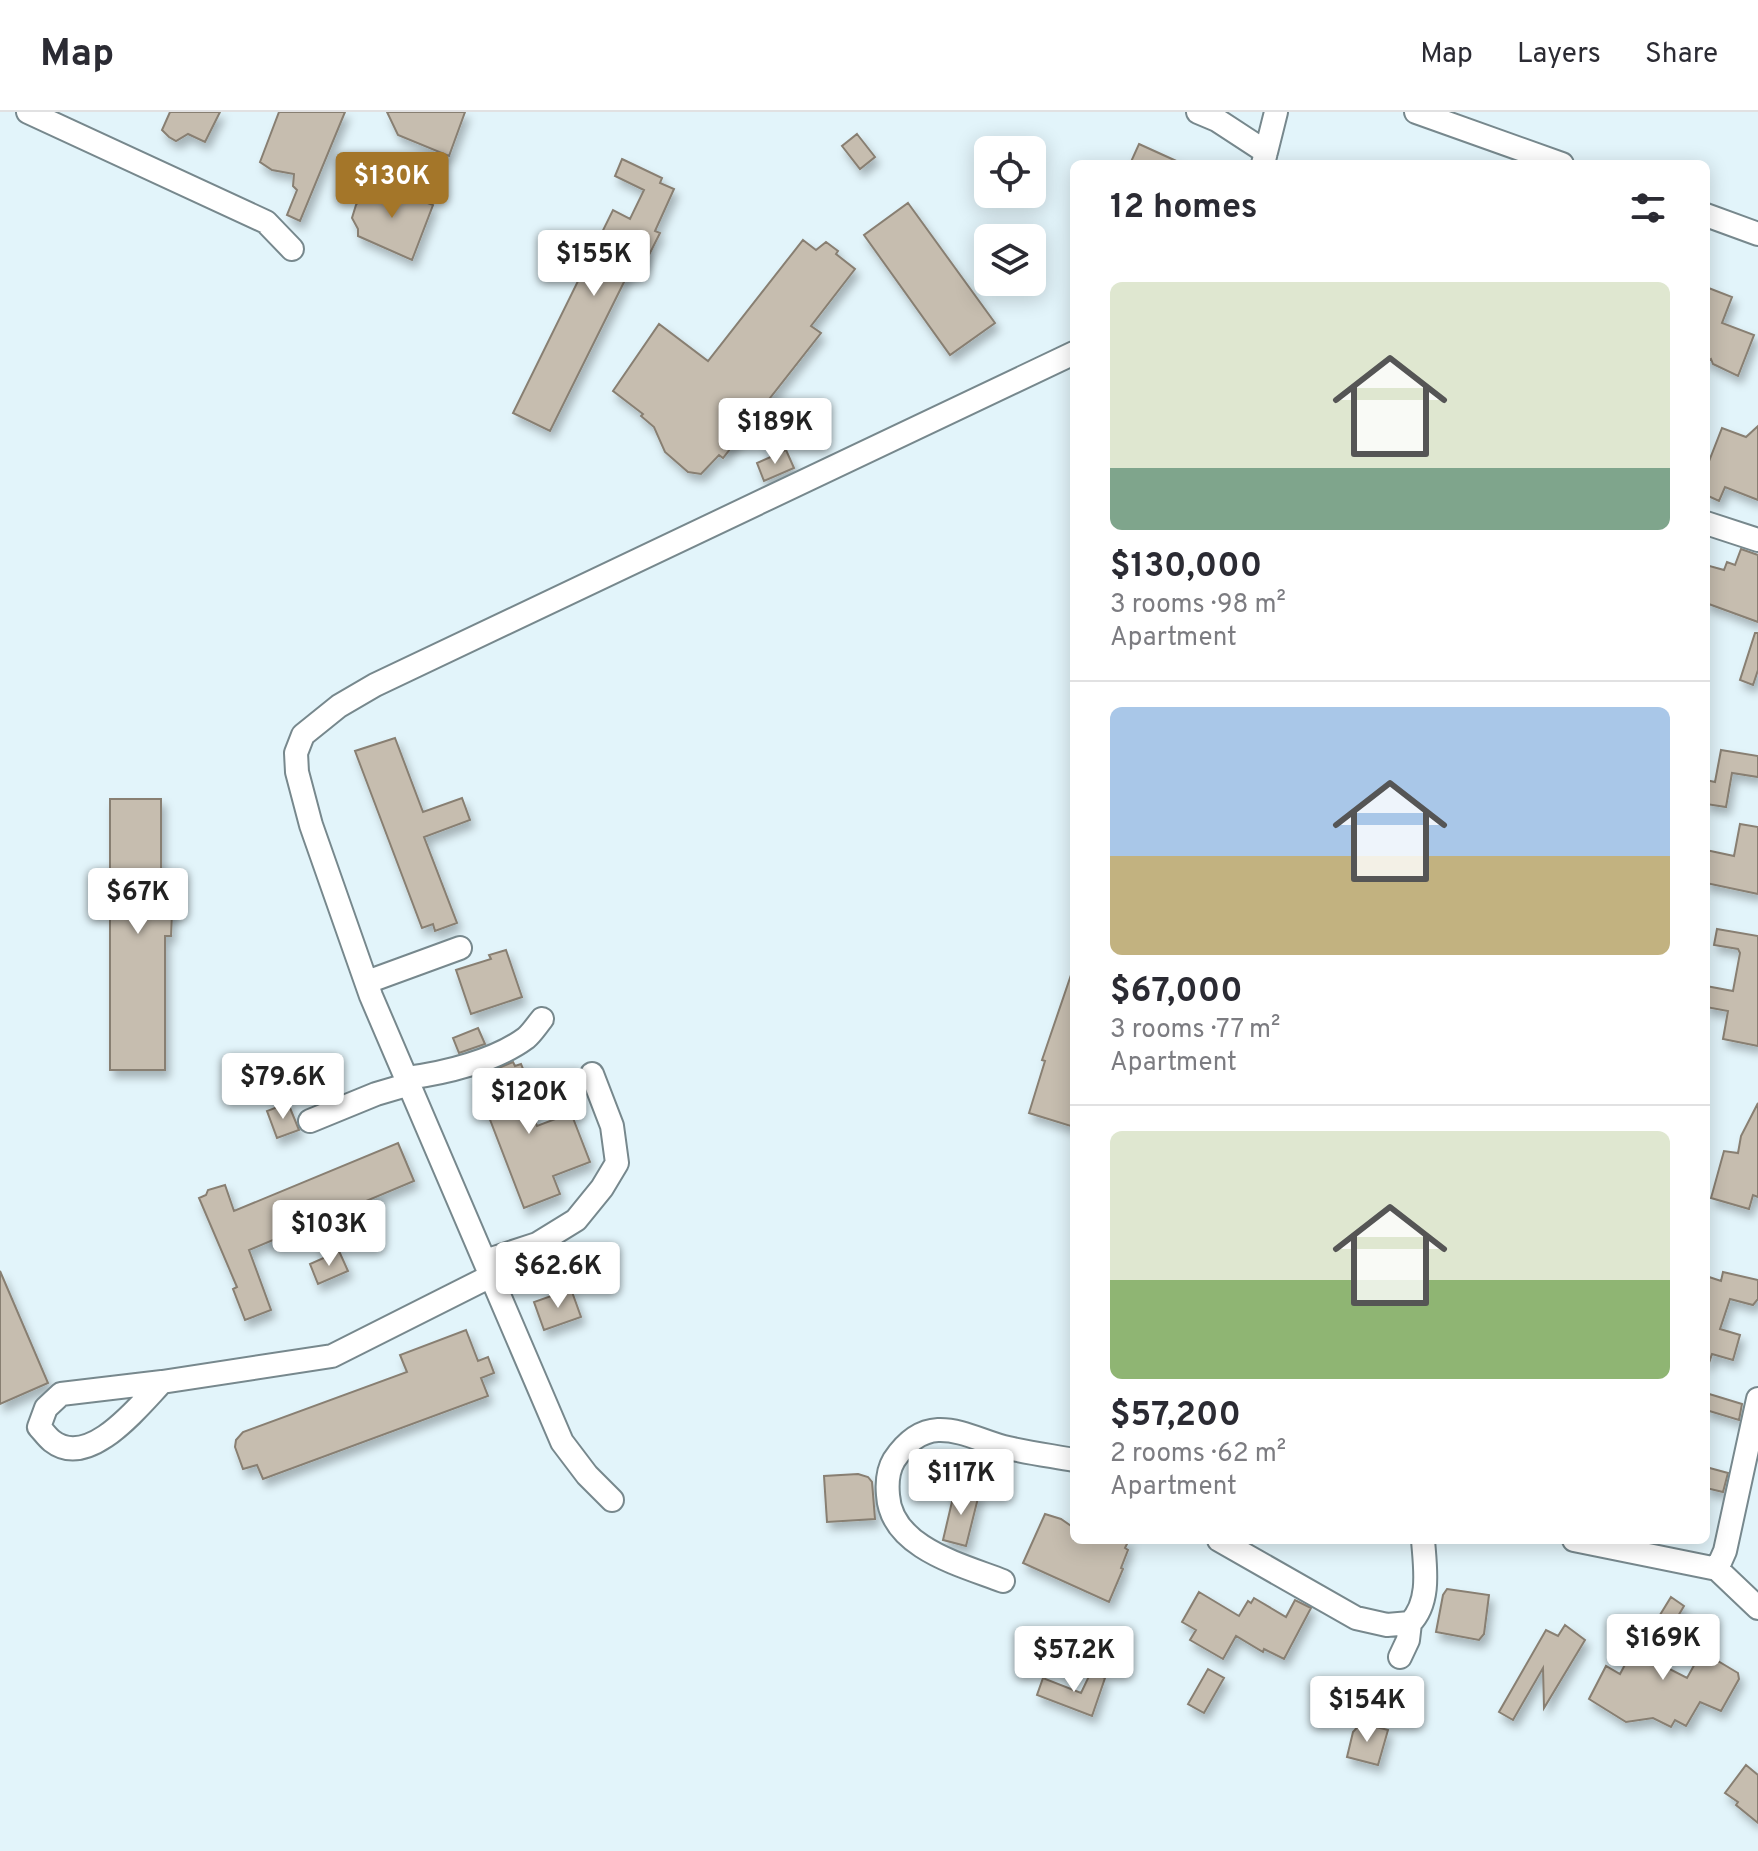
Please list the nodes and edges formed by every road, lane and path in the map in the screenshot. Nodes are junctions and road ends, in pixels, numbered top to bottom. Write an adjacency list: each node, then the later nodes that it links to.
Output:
1 (28, 112): 9 (street)
2 (1198, 112): 5 (street)
3 (1276, 112): 5 (street)
4 (1416, 112): 6 (street)
5 (1265, 158)
6 (1551, 160)
7 (1710, 216): 8 (street)
8 (1758, 234)
9 (292, 249)
10 (1070, 355): 14 (street)
11 (1710, 524): 12 (street)
12 (1758, 540)
13 (460, 948): 14 (street)
14 (367, 982): 17 (street)
15 (542, 1019): 17 (street)
16 (592, 1074): 19 (street)
17 (408, 1081): 18 (street); 19 (street)
18 (310, 1121)
19 (488, 1269): 20 (street); 23 (street)
20 (162, 1382): 20 (street)
21 (1758, 1399): 27 (street)
22 (1070, 1459): 28 (street)
23 (612, 1500)
24 (1226, 1544): 30 (street)
25 (1423, 1544): 30 (street)
26 (1594, 1544): 27 (street)
27 (1717, 1569): 29 (street)
28 (1003, 1581)
29 (1758, 1608)
30 (1410, 1623): 31 (street)
31 (1400, 1657)

